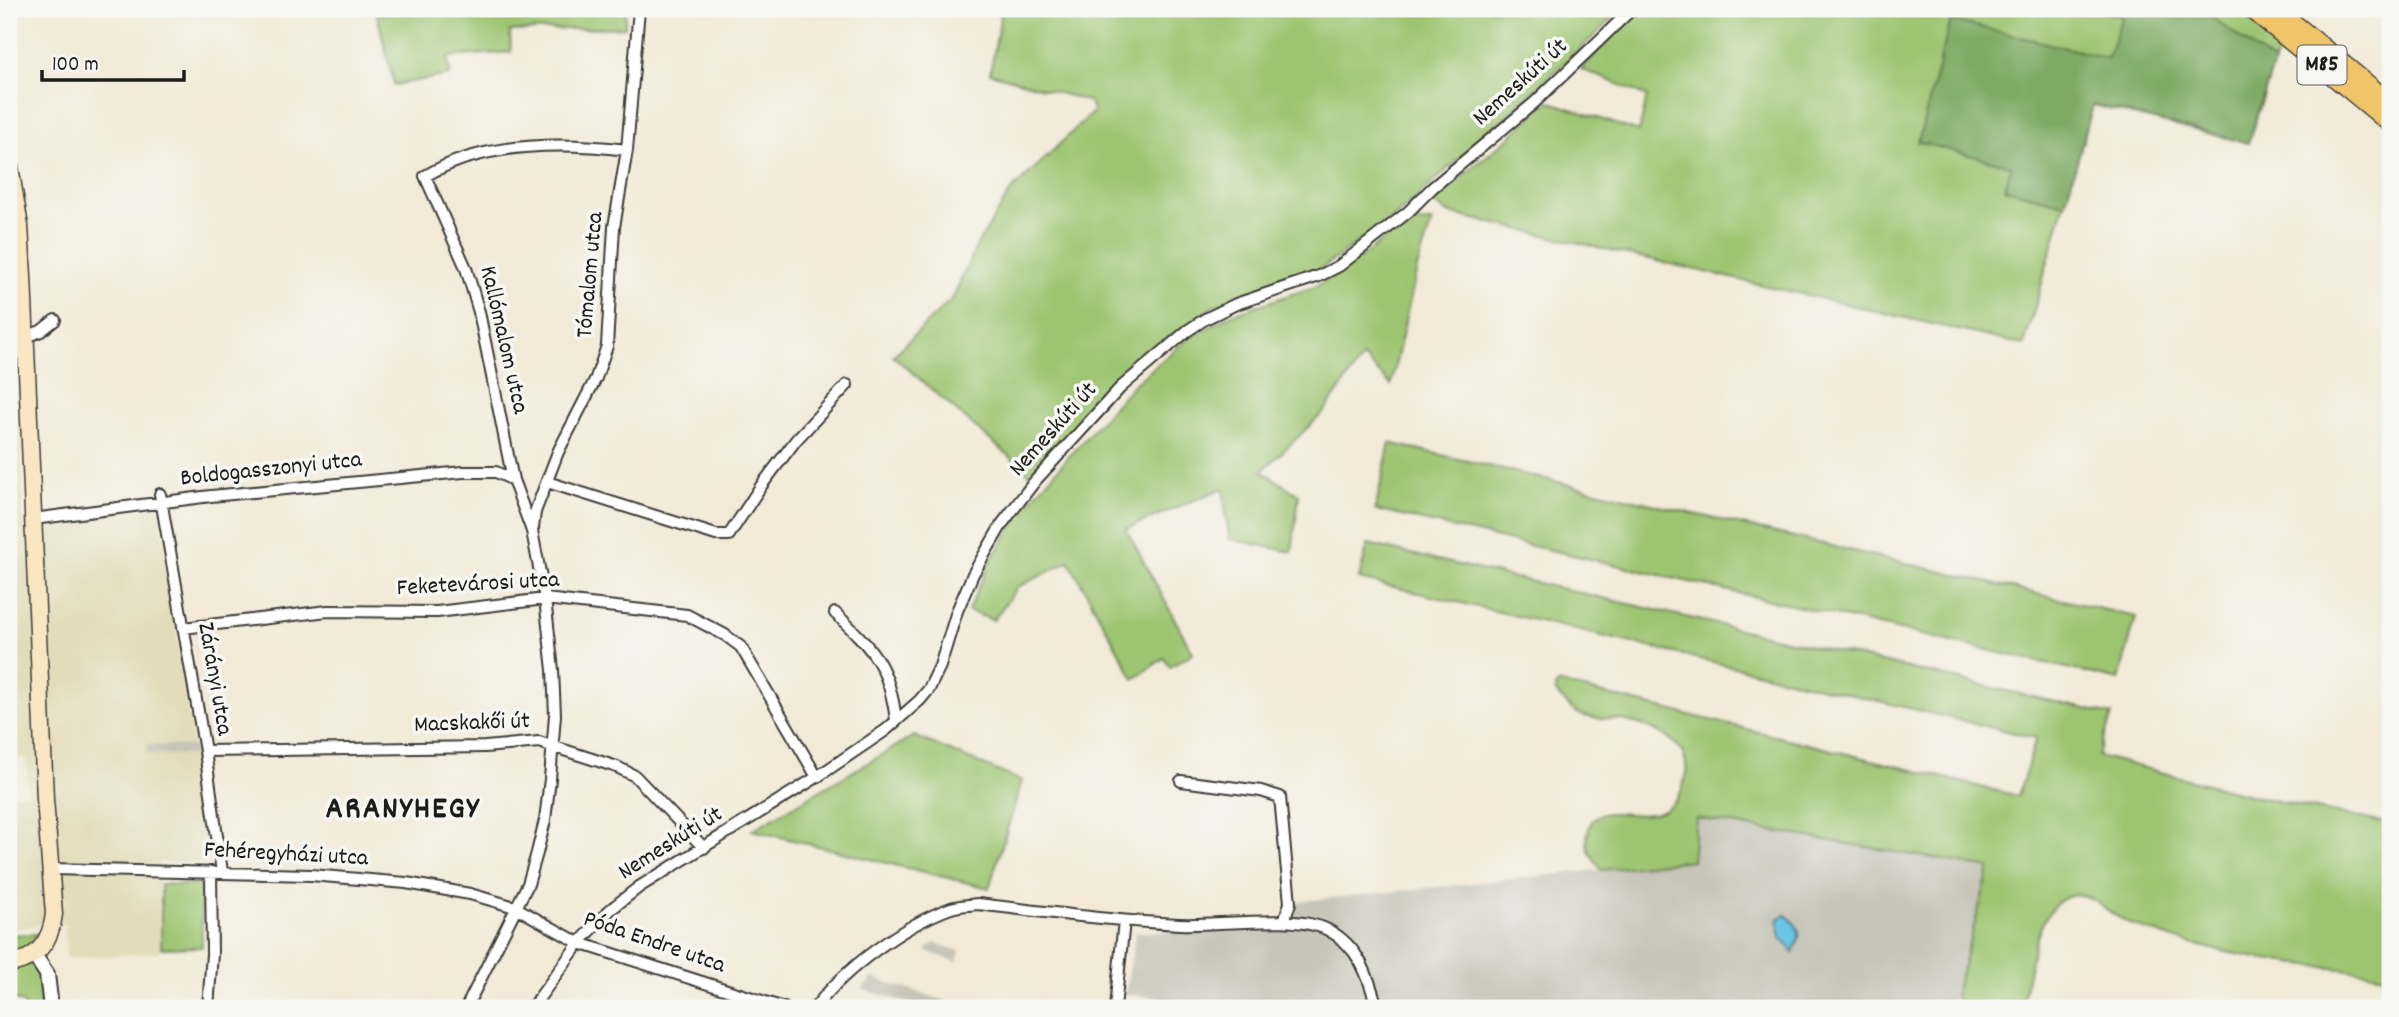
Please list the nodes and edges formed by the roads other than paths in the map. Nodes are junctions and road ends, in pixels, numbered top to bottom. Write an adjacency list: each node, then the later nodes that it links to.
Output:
1 (639, 9): 7 (street, Tómalom utca)
2 (1632, 9): 20 (street, Nemeskúti út)
3 (2252, 9): 6 (highway, M85)
4 (2276, 9): 5 (highway, M85)
5 (2390, 103)
6 (2390, 123)
7 (627, 150): 12 (street, Kallómalom utca); 13 (street, Tómalom utca)
8 (9, 161): 10 (main road)
9 (55, 320): 10 (street)
10 (26, 337): 15 (main road)
11 (847, 385): 13 (street)
12 (513, 480): 14 (street, Boldogasszonyi utca); 16 (street, Tómalom utca)
13 (547, 482): 16 (street, Tómalom utca)
14 (161, 498): 15 (street, Boldogasszonyi utca); 19 (street, Zárányi utca)
15 (33, 519): 26 (main road)
16 (532, 531): 17 (street, Tómalom utca)
17 (545, 599): 19 (street, Feketevárosi utca); 21 (street, Tómalom utca); 23 (street, Feketevárosi utca)
18 (835, 613): 20 (street)
19 (183, 628): 22 (street, Zárányi utca)
20 (896, 721): 23 (street, Nemeskúti út)
21 (552, 746): 22 (street, Macskakői út); 25 (street, Macskakői út); 28 (street, Tómalom utca)
22 (205, 751): 27 (street, Zárányi utca)
23 (817, 777): 25 (street, Nemeskúti út)
24 (1181, 781): 30 (street)
25 (704, 848): 31 (street, Nemeskúti út)
26 (51, 869): 27 (street, Fehéregyházi utca); 32 (main road)
27 (216, 872): 28 (street, Fehéregyházi utca); 35 (street, Zárányi utca)
28 (515, 907): 31 (street, Póda Endre utca); 36 (street, Tómalom utca)
29 (1124, 921): 30 (street); 39 (street); 40 (street)
30 (1284, 921): 41 (street)
31 (579, 943): 37 (street, Nemeskúti út); 38 (street, Póda Endre utca)
32 (34, 956): 33 (main road); 34 (street)
33 (9, 964)
34 (51, 1008)
35 (208, 1008)
36 (466, 1008)
37 (532, 1008)
38 (784, 1008)
39 (815, 1008)
40 (1115, 1008)
41 (1377, 1008)

